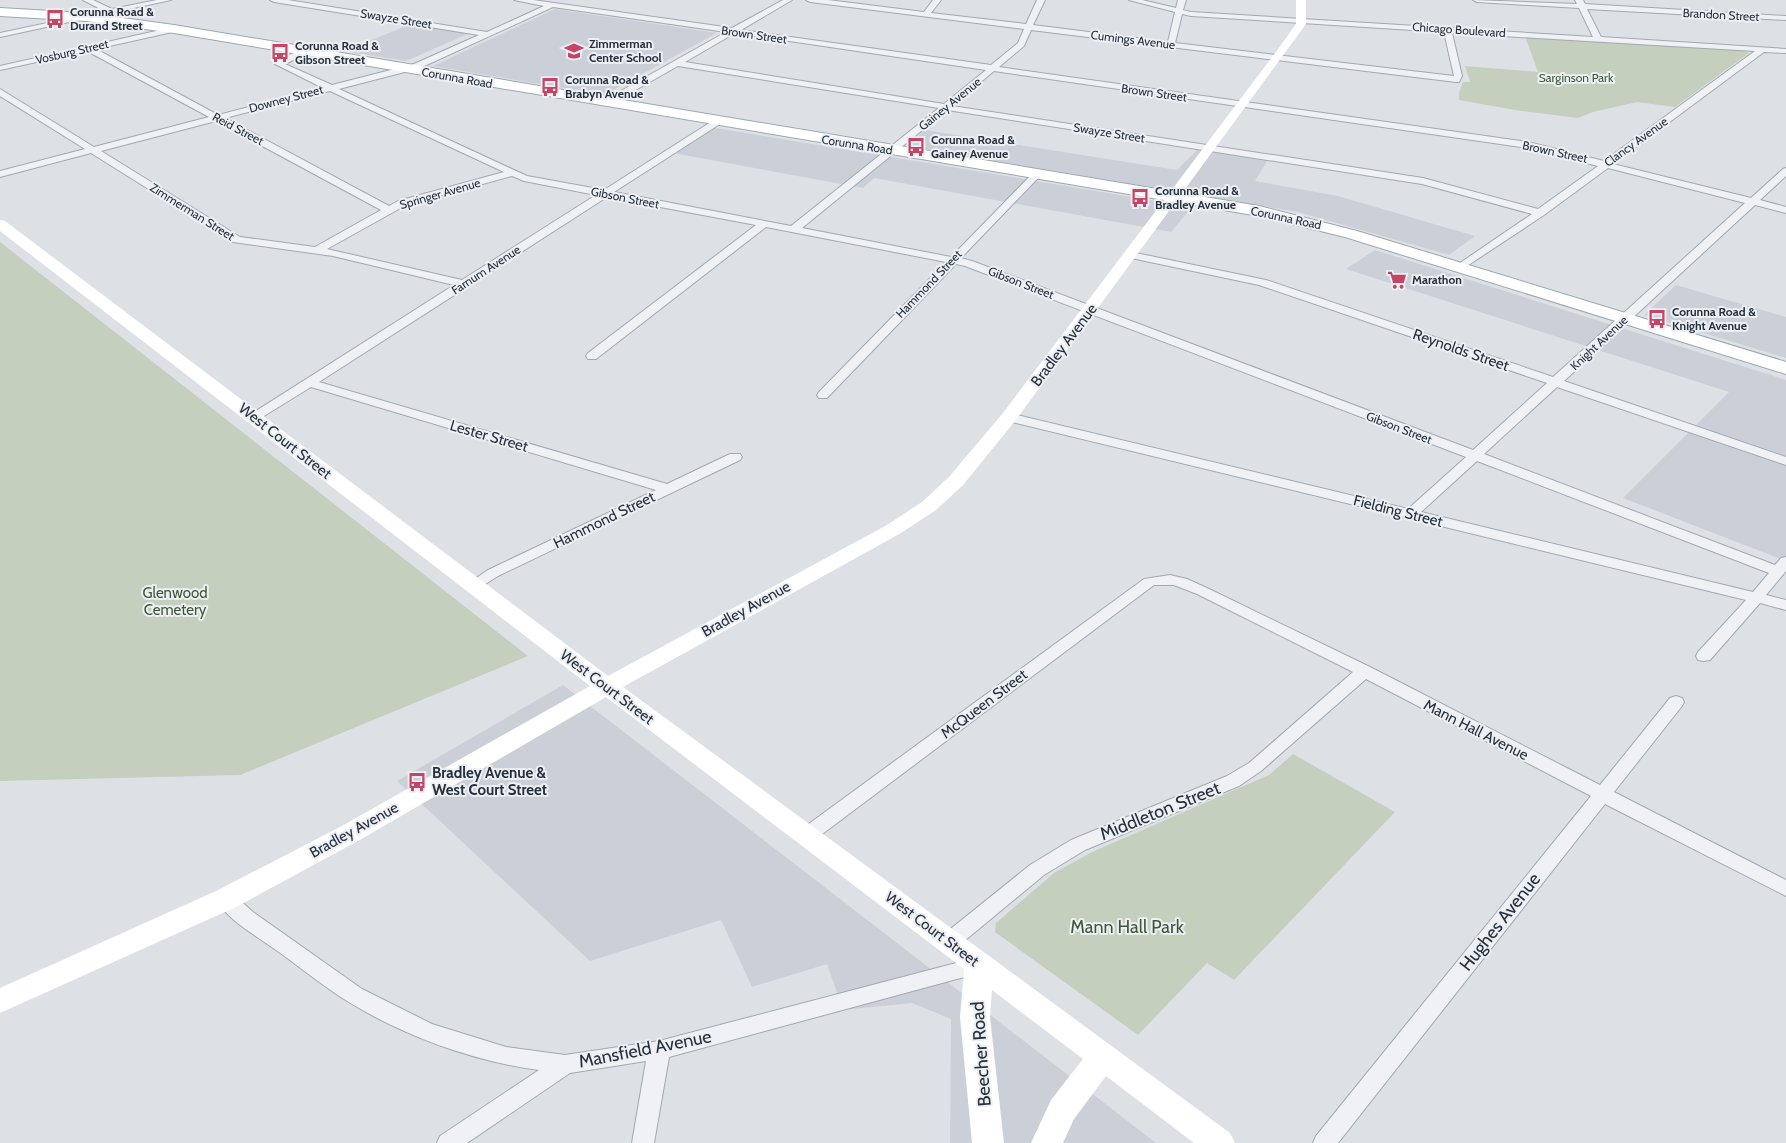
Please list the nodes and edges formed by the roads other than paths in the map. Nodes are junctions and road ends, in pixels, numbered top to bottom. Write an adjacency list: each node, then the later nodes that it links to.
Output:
1 (86, 0): 18 (street)
2 (167, 0): 18 (street)
3 (274, 0): 29 (street, Swayze Street)
4 (518, 0): 16 (street, Brown Street)
5 (562, 0): 16 (street, Downey Street)
6 (788, 0): 27 (street)
7 (810, 0): 8 (street, Cumings Avenue)
8 (820, 0): 20 (street, Cumings Avenue)
9 (937, 0): 20 (street)
10 (1041, 0): 24 (street, Gainey Avenue)
11 (1133, 0): 19 (street, Chicago Boulevard)
12 (1182, 0): 19 (street)
13 (1301, 0): 23 (street, Bradley Avenue)
14 (1477, 0): 15 (street, Brandon Street)
15 (1580, 3): 22 (street, Brandon Street); 30 (street)
16 (552, 5): 27 (street, Brown Street); 29 (street, Downey Street)
17 (0, 12): 21 (main road, Corunna Road)
18 (112, 12): 21 (street)
19 (1180, 12): 23 (street, Chicago Boulevard); 31 (street)
20 (926, 15): 24 (street, Cumings Avenue)
21 (86, 16): 25 (main road, Corunna Road); 28 (street)
22 (1786, 18)
23 (1301, 20): 26 (street, Chicago Boulevard); 37 (street, Bradley Avenue)
24 (1028, 27): 31 (street, Cumings Avenue); 41 (street, Gainey Avenue)
25 (174, 29): 32 (street, Vosburg Street); 35 (main road, Corunna Road)
26 (1447, 29): 30 (street, Chicago Boulevard); 37 (street, Cumings Avenue)
27 (732, 32): 38 (street); 41 (street, Brown Street)
28 (0, 34)
29 (488, 34): 40 (street, Downey Street)
30 (1598, 39): 33 (street, Chicago Boulevard)
31 (1171, 45): 37 (street, Cumings Avenue)
32 (88, 48): 39 (street, Vosburg Street); 47 (street, Reid Street)
33 (1762, 50): 34 (street, Chicago Boulevard); 36 (street); 52 (street, Clancy Avenue)
34 (1786, 51)
35 (307, 52): 40 (main road, Corunna Road); 42 (street, Gibson Street)
36 (1786, 55)
37 (1277, 58): 45 (street, Bradley Avenue)
38 (676, 63): 44 (street); 46 (street, Swayze Street)
39 (0, 68)
40 (404, 68): 42 (street, Downey Street); 44 (main road, Corunna Road)
41 (991, 69): 45 (street, Brown Street); 46 (street, Gainey Avenue)
42 (330, 88): 47 (street, Downey Street); 54 (street, Gibson Street)
43 (0, 92): 50 (street, Zimmerman Street)
44 (606, 103): 48 (main road, Corunna Road)
45 (1243, 105): 49 (street, Bradley Avenue); 52 (street, Brown Street)
46 (946, 107): 49 (street, Swayze Street); 51 (street, Gainey Avenue)
47 (216, 117): 50 (street, Downey Street); 60 (street, Reid Street)
48 (717, 122): 51 (main road, Corunna Road); 57 (street, Farnum Avenue)
49 (1211, 149): 58 (street, Bradley Avenue); 62 (street, Swayze Street)
50 (93, 150): 55 (street, Downey Street); 66 (street, Zimmerman Street)
51 (891, 150): 56 (main road, Corunna Road); 65 (street, Gainey Avenue)
52 (1606, 164): 59 (street, Brown Street); 62 (street, Clancy Avenue)
53 (1786, 171): 59 (street, Knight Avenue)
54 (513, 173): 57 (street, Gibson Street); 60 (street, Springer Avenue)
55 (0, 174)
56 (1037, 174): 58 (main road, Corunna Road); 68 (street, Hammond Street)
57 (604, 194): 64 (street, Gibson Street); 70 (street, Farnum Avenue)
58 (1174, 197): 67 (street, Bradley Avenue); 69 (main road, Corunna Road)
59 (1753, 201): 61 (street, Brown Street); 72 (street, Knight Avenue)
60 (388, 210): 66 (street, Springer Avenue)
61 (1786, 210)
62 (1540, 213): 69 (street, Clancy Avenue)
63 (0, 224): 78 (street, West Court Street)
64 (763, 225): 65 (street, Gibson Street); 73 (street)
65 (793, 230): 68 (street, Gibson Street)
66 (318, 250): 70 (street, Zimmerman Street)
67 (1131, 255): 71 (street, Bradley Avenue); 75 (street, Reynolds Street)
68 (952, 260): 71 (street, Gibson Street); 77 (street, Hammond Street)
69 (1460, 267): 72 (main road, Corunna Road)
70 (464, 284): 76 (street, Farnum Avenue)
71 (1091, 310): 79 (street, Bradley Avenue); 80 (street, Gibson Street)
72 (1625, 318): 74 (main road, Corunna Road); 75 (street, Knight Avenue)
73 (592, 356)
74 (1786, 368)
75 (1556, 382): 80 (street, Knight Avenue); 82 (street, Reynolds Street)
76 (310, 384): 78 (street, Farnum Avenue); 83 (street, Lester Street)
77 (823, 395)
78 (254, 416): 87 (street, West Court Street)
79 (1009, 417): 84 (street, Fielding Street); 92 (street, Bradley Avenue)
80 (1474, 456): 84 (street, Knight Avenue); 85 (street, Gibson Street)
81 (735, 458): 83 (street, Hammond Street)
82 (1786, 461)
83 (669, 489): 87 (street, Hammond Street)
84 (1411, 514): 88 (street, Fielding Street)
85 (1782, 566): 88 (street)
86 (1164, 578): 91 (street, Mann Hall Avenue); 95 (street, McQueen Street)
87 (474, 585): 92 (street, West Court Street)
88 (1756, 598): 89 (street, Fielding Street); 90 (street)
89 (1786, 605)
90 (1704, 656)
91 (1364, 671): 94 (street, Mann Hall Avenue); 98 (street, Middleton Street)
92 (606, 686): 95 (street, West Court Street); 97 (street, Bradley Avenue)
93 (1676, 702): 94 (street, Hughes Avenue)
94 (1601, 794): 96 (street, Mann Hall Avenue); 109 (street, Hughes Avenue)
95 (806, 836): 98 (street, West Court Street)
96 (1786, 889)
97 (226, 899): 100 (street, Bradley Avenue); 103 (street, Mansfield Avenue)
98 (950, 940): 99 (street, West Court Street)
99 (979, 965): 101 (street, Mansfield Avenue); 102 (street, West Court Street); 106 (street, Beecher Road)
100 (0, 1001)
101 (659, 1050): 103 (street, Mansfield Avenue); 105 (street)
102 (1102, 1057): 107 (street); 108 (street, West Court Street)
103 (565, 1064): 104 (street)
104 (448, 1143)
105 (643, 1143)
106 (988, 1143)
107 (1047, 1143)
108 (1220, 1143)
109 (1324, 1143)

